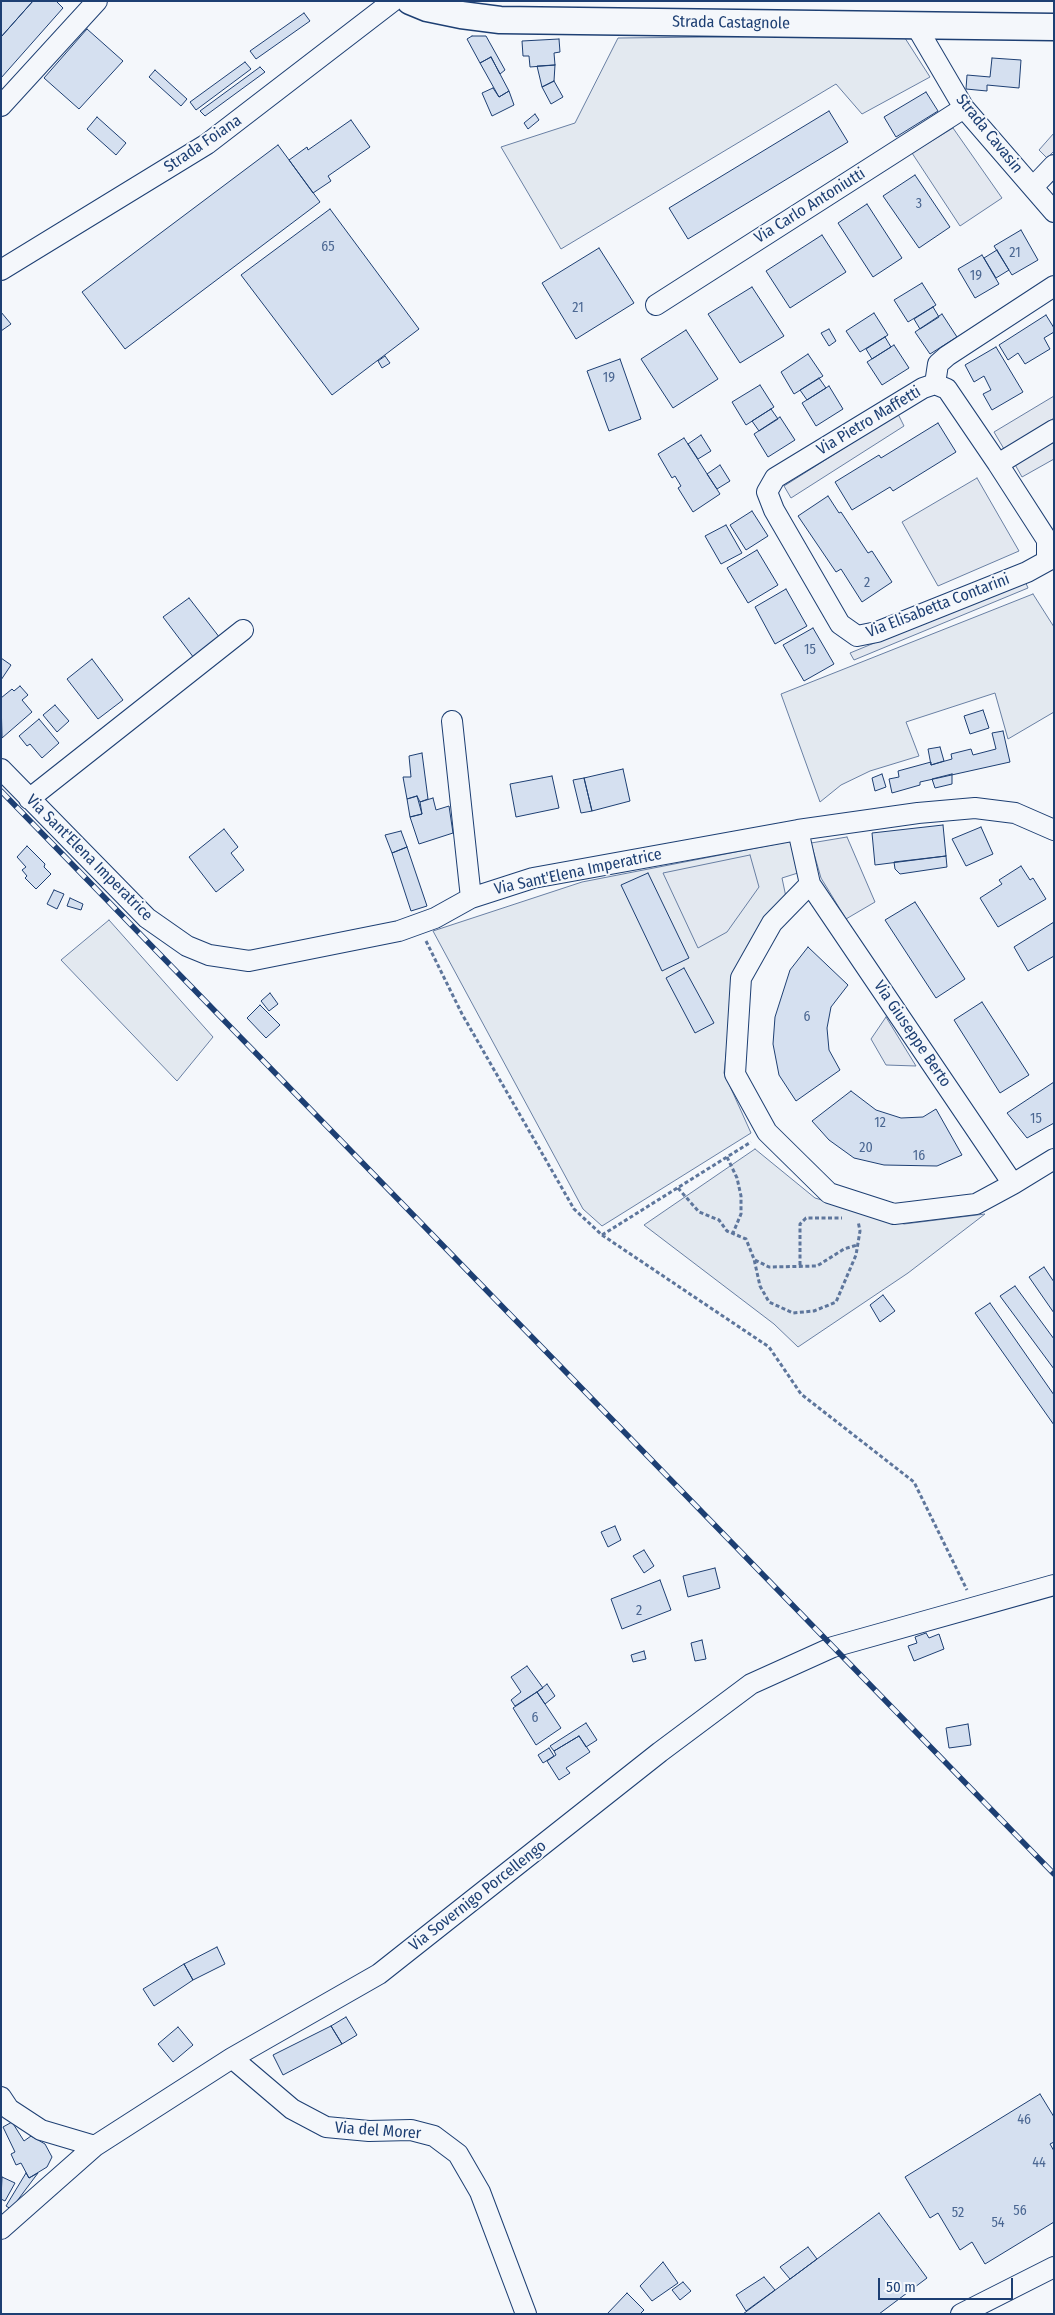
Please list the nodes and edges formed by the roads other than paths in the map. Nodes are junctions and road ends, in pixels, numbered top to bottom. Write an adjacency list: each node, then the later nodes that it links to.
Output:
1 (96, 1): 6 (street)
2 (393, 1): 11 (street, Strada Foiana)
3 (410, 1): 4 (main road, Strada Castagnole)
4 (916, 26): 5 (main road, Strada Castagnole); 7 (street, Strada Cavasin)
5 (1054, 27)
6 (1, 106)
7 (964, 108): 9 (street, Strada Cavasin); 13 (street, Via Carlo Antoniutti)
8 (1054, 165): 9 (street)
9 (1033, 187): 10 (street, Strada Cavasin)
10 (1054, 212)
11 (1, 270)
12 (1054, 286): 14 (street)
13 (656, 304)
14 (935, 384): 16 (street, Via Pietro Maffetti); 17 (street, Via Pietro Maffetti)
15 (1054, 430): 16 (street)
16 (998, 464): 17 (street, Via Elisabetta Contarini)
17 (767, 492)
18 (244, 630): 21 (street)
19 (452, 721): 25 (street)
20 (1, 769): 21 (street, Via Sant'Elena Imperatrice)
21 (29, 798): 25 (street, Via Sant'Elena Imperatrice)
22 (798, 830): 23 (street, Via Sant'Elena Imperatrice); 24 (street, Via Giuseppe Berto); 25 (street, Via Sant'Elena Imperatrice)
23 (1054, 830)
24 (810, 884): 27 (street, Via Giuseppe Berto); 27 (street)
25 (471, 898)
26 (1054, 1159): 27 (street)
27 (1013, 1184)
28 (1054, 1585): 29 (street, Via Sovernigo Porcellengo)
29 (232, 2058): 31 (street, Via Sovernigo Porcellengo); 34 (street, Via del Morer)
30 (1, 2097): 31 (street)
31 (96, 2146): 32 (street, Via Sovernigo Porcellengo)
32 (1, 2229)
33 (1054, 2267): 35 (street)
34 (526, 2314)
35 (961, 2314)

